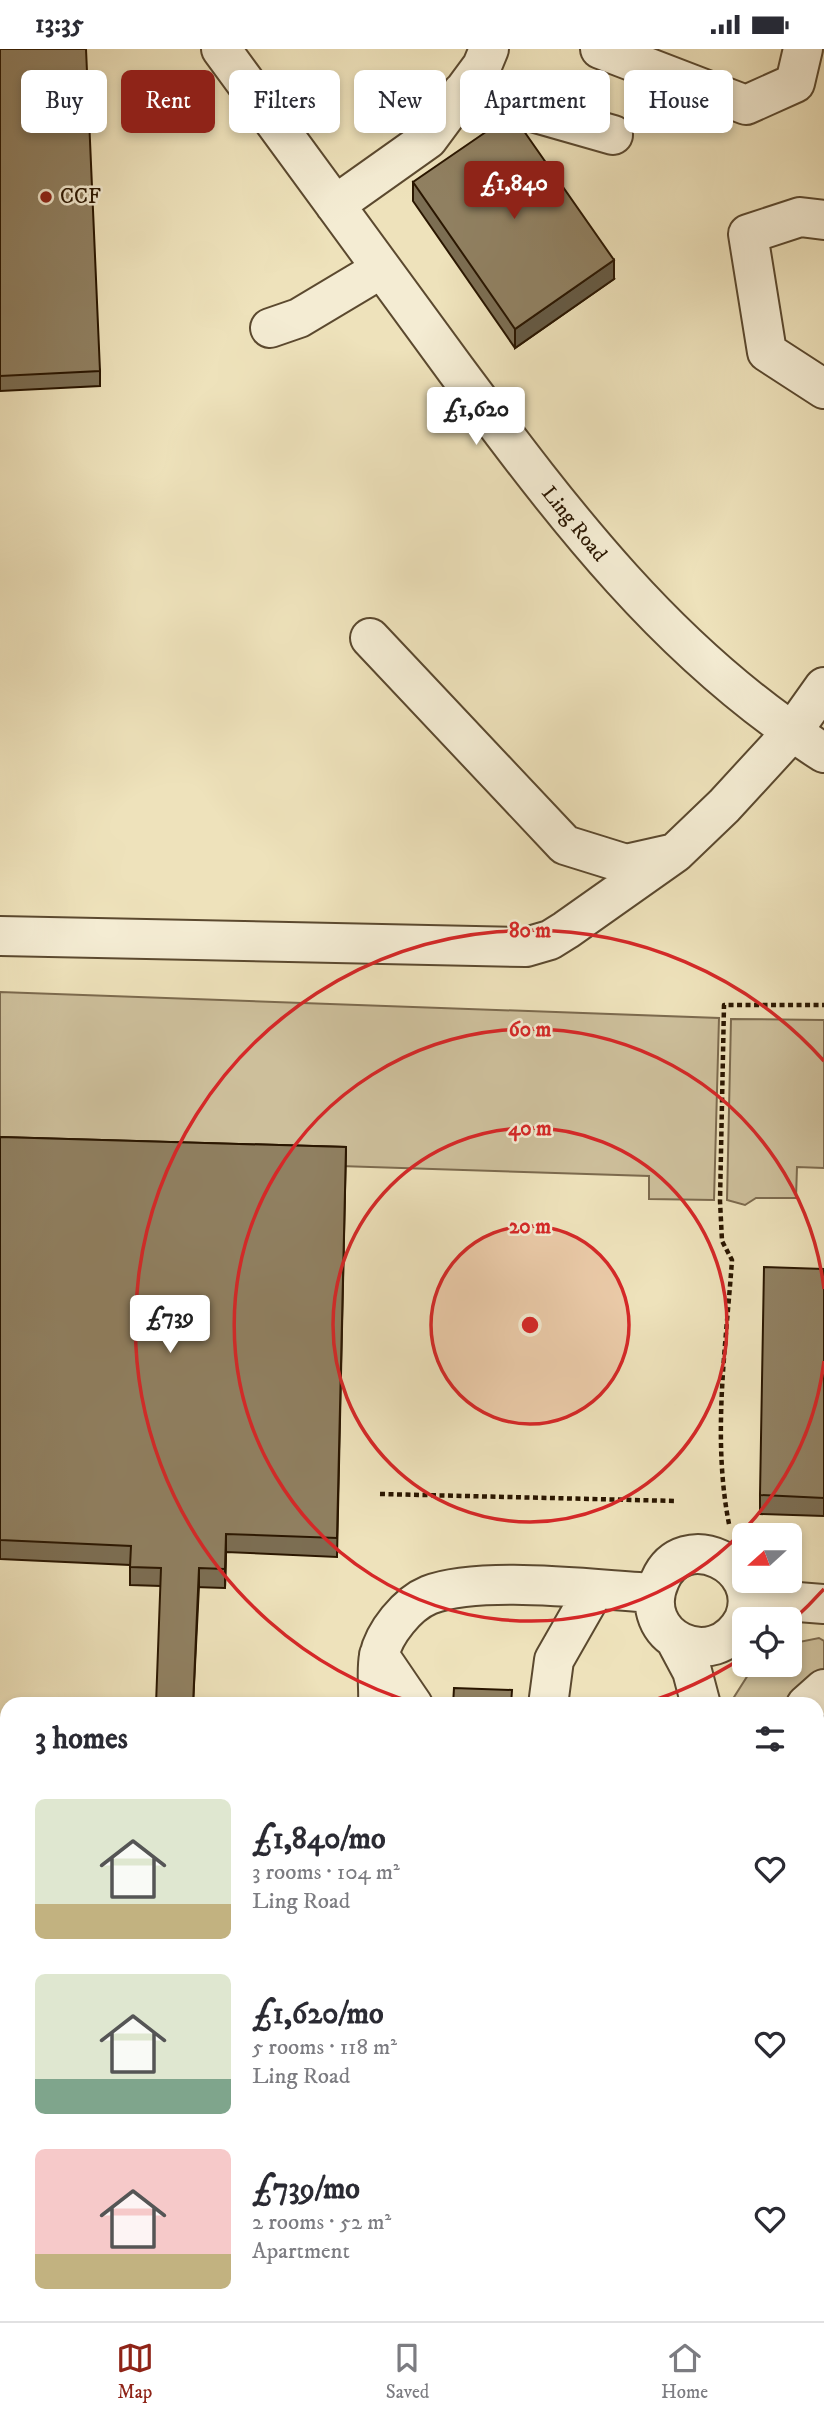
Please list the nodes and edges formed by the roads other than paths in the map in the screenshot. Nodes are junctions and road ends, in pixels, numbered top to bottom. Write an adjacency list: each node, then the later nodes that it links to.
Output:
1 (221, 49): 6 (street, Ling Road)
2 (600, 49): 3 (street)
3 (803, 49)
4 (478, 69): 5 (street); 6 (street)
5 (613, 135)
6 (334, 205): 8 (street, Ling Road)
7 (824, 220): 10 (street)
8 (380, 268): 9 (street); 13 (street, Ling Road)
9 (271, 328)
10 (824, 389)
11 (370, 638): 15 (street)
12 (824, 687): 13 (street)
13 (792, 732): 14 (street, Ling Road); 15 (street)
14 (824, 753)
15 (675, 853): 16 (street)
16 (0, 936)
17 (594, 1590): 18 (street); 25 (street); 26 (street)
18 (655, 1593): 20 (street); 24 (street)
19 (824, 1604): 21 (street)
20 (741, 1607)
21 (802, 1608)
22 (732, 1626): 24 (street)
23 (732, 1640): 28 (street)
24 (676, 1641): 27 (street)
25 (399, 1697)
26 (546, 1697)
27 (700, 1697)
28 (707, 1697)

